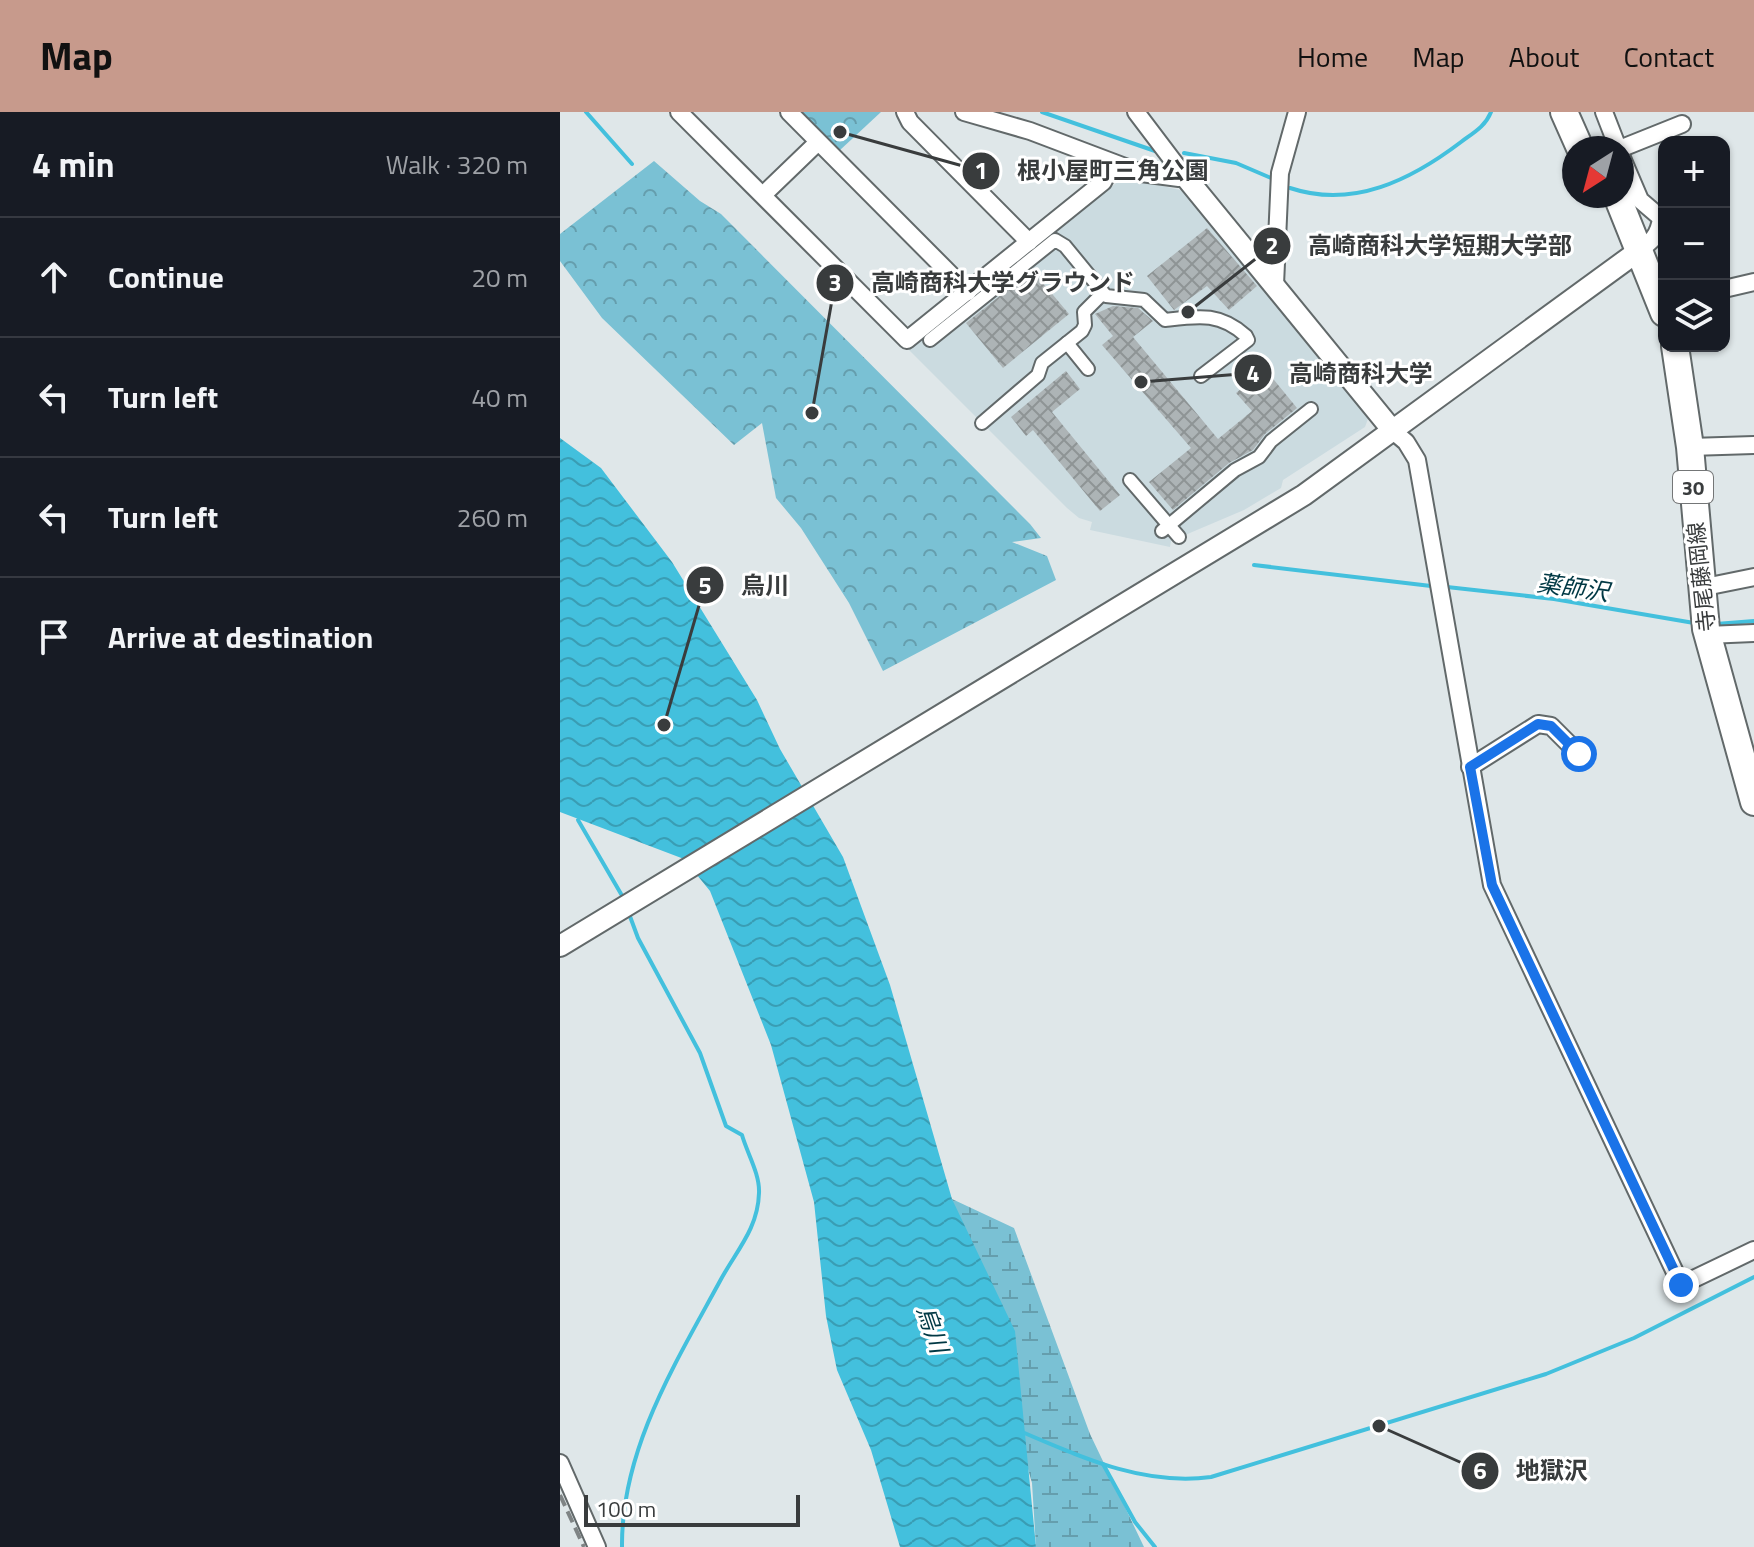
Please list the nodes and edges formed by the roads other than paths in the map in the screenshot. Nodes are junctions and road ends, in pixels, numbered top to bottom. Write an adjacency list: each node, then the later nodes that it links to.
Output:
1 (679, 112): 19 (street)
2 (789, 112): 14 (street)
3 (905, 112): 22 (street)
4 (964, 112): 16 (street)
5 (1136, 112): 17 (street)
6 (1297, 112): 25 (street)
7 (1564, 112): 11 (main road)
8 (1582, 112): 12 (main road)
9 (1604, 112): 13 (street)
10 (1682, 124): 15 (street)
11 (1575, 136)
12 (1592, 136)
13 (1615, 136)
14 (818, 142): 19 (street); 27 (street)
15 (1634, 143)
16 (1113, 163): 17 (street); 22 (street)
17 (1183, 174): 25 (street)
18 (1634, 186): 23 (street)
19 (763, 195): 27 (street)
20 (1610, 208): 23 (main road)
21 (1621, 208): 23 (main road)
22 (1029, 242): 27 (street)
23 (1637, 252): 29 (main road); 37 (street)
24 (1754, 282): 26 (street)
25 (1275, 285): 37 (street)
26 (1730, 288)
27 (968, 292)
28 (1102, 294): 30 (street); 31 (street); 34 (street)
29 (1658, 296)
30 (930, 340)
31 (1067, 343): 33 (street); 36 (street)
32 (1676, 352): 39 (main road, 寺尾藤岡線 / 30)
33 (1088, 369)
34 (1201, 376)
35 (1311, 409): 41 (street)
36 (982, 423)
37 (1393, 431): 48 (street); 50 (street)
38 (1754, 445): 39 (street)
39 (1690, 447): 44 (main road, 寺尾藤岡線 / 30)
40 (1130, 480): 41 (street)
41 (1165, 528): 42 (street)
42 (1179, 537)
43 (1754, 577): 44 (street)
44 (1700, 588): 46 (main road, 寺尾藤岡線 / 30)
45 (1754, 633): 46 (street)
46 (1707, 635): 49 (main road, 寺尾藤岡線 / 30)
47 (1579, 754): 48 (street)
48 (1470, 767): 51 (street)
49 (1754, 802)
50 (560, 946)
51 (1754, 1250)
52 (560, 1463): 53 (street)
53 (597, 1547)

